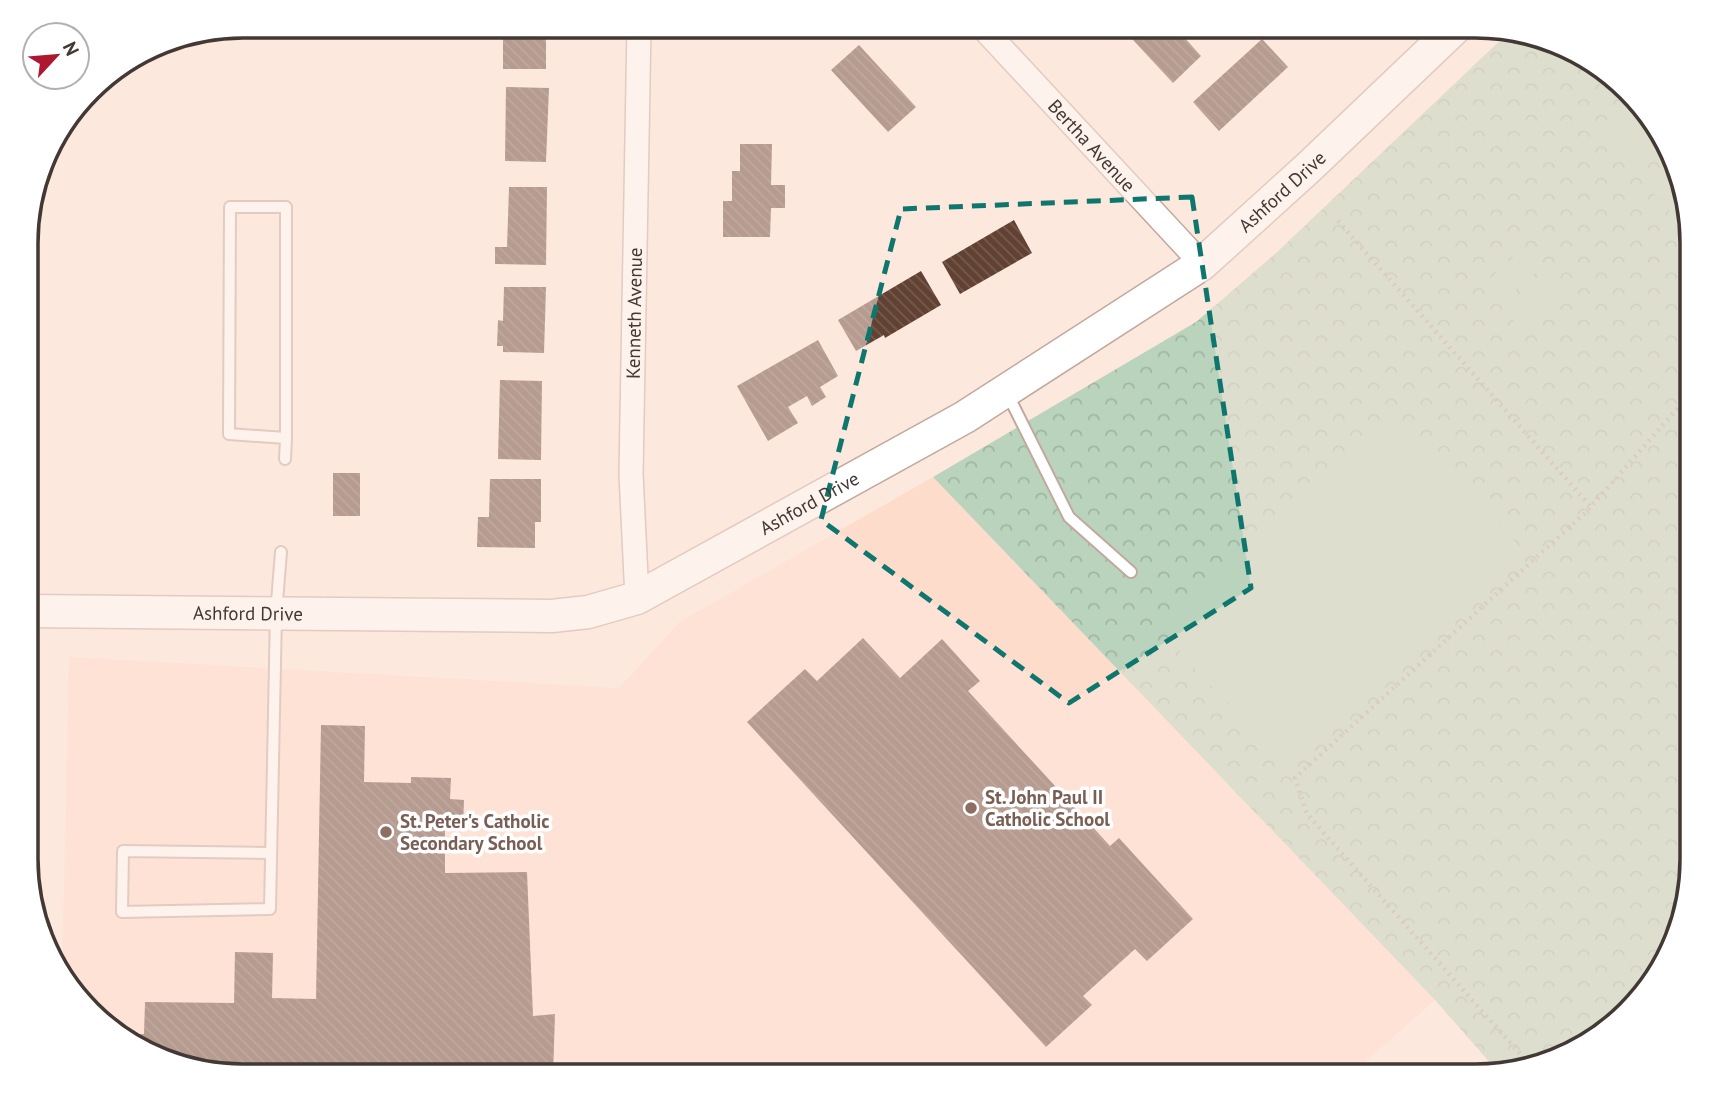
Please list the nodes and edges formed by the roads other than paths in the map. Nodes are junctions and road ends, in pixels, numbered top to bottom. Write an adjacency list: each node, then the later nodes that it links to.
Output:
1 (639, 38): 10 (street, Kenneth Avenue)
2 (992, 38): 4 (street, Bertha Avenue)
3 (1444, 38): 4 (main road, Ashford Drive)
4 (1202, 264): 5 (main road, Ashford Drive)
5 (1006, 391): 9 (lane); 10 (main road, Ashford Drive)
6 (286, 438): 6 (lane); 7 (lane)
7 (285, 459)
8 (281, 552): 12 (lane)
9 (1131, 572)
10 (637, 598): 12 (main road, Ashford Drive)
11 (38, 611): 12 (main road, Ashford Drive)
12 (276, 614): 13 (lane)
13 (269, 853): 13 (lane)

